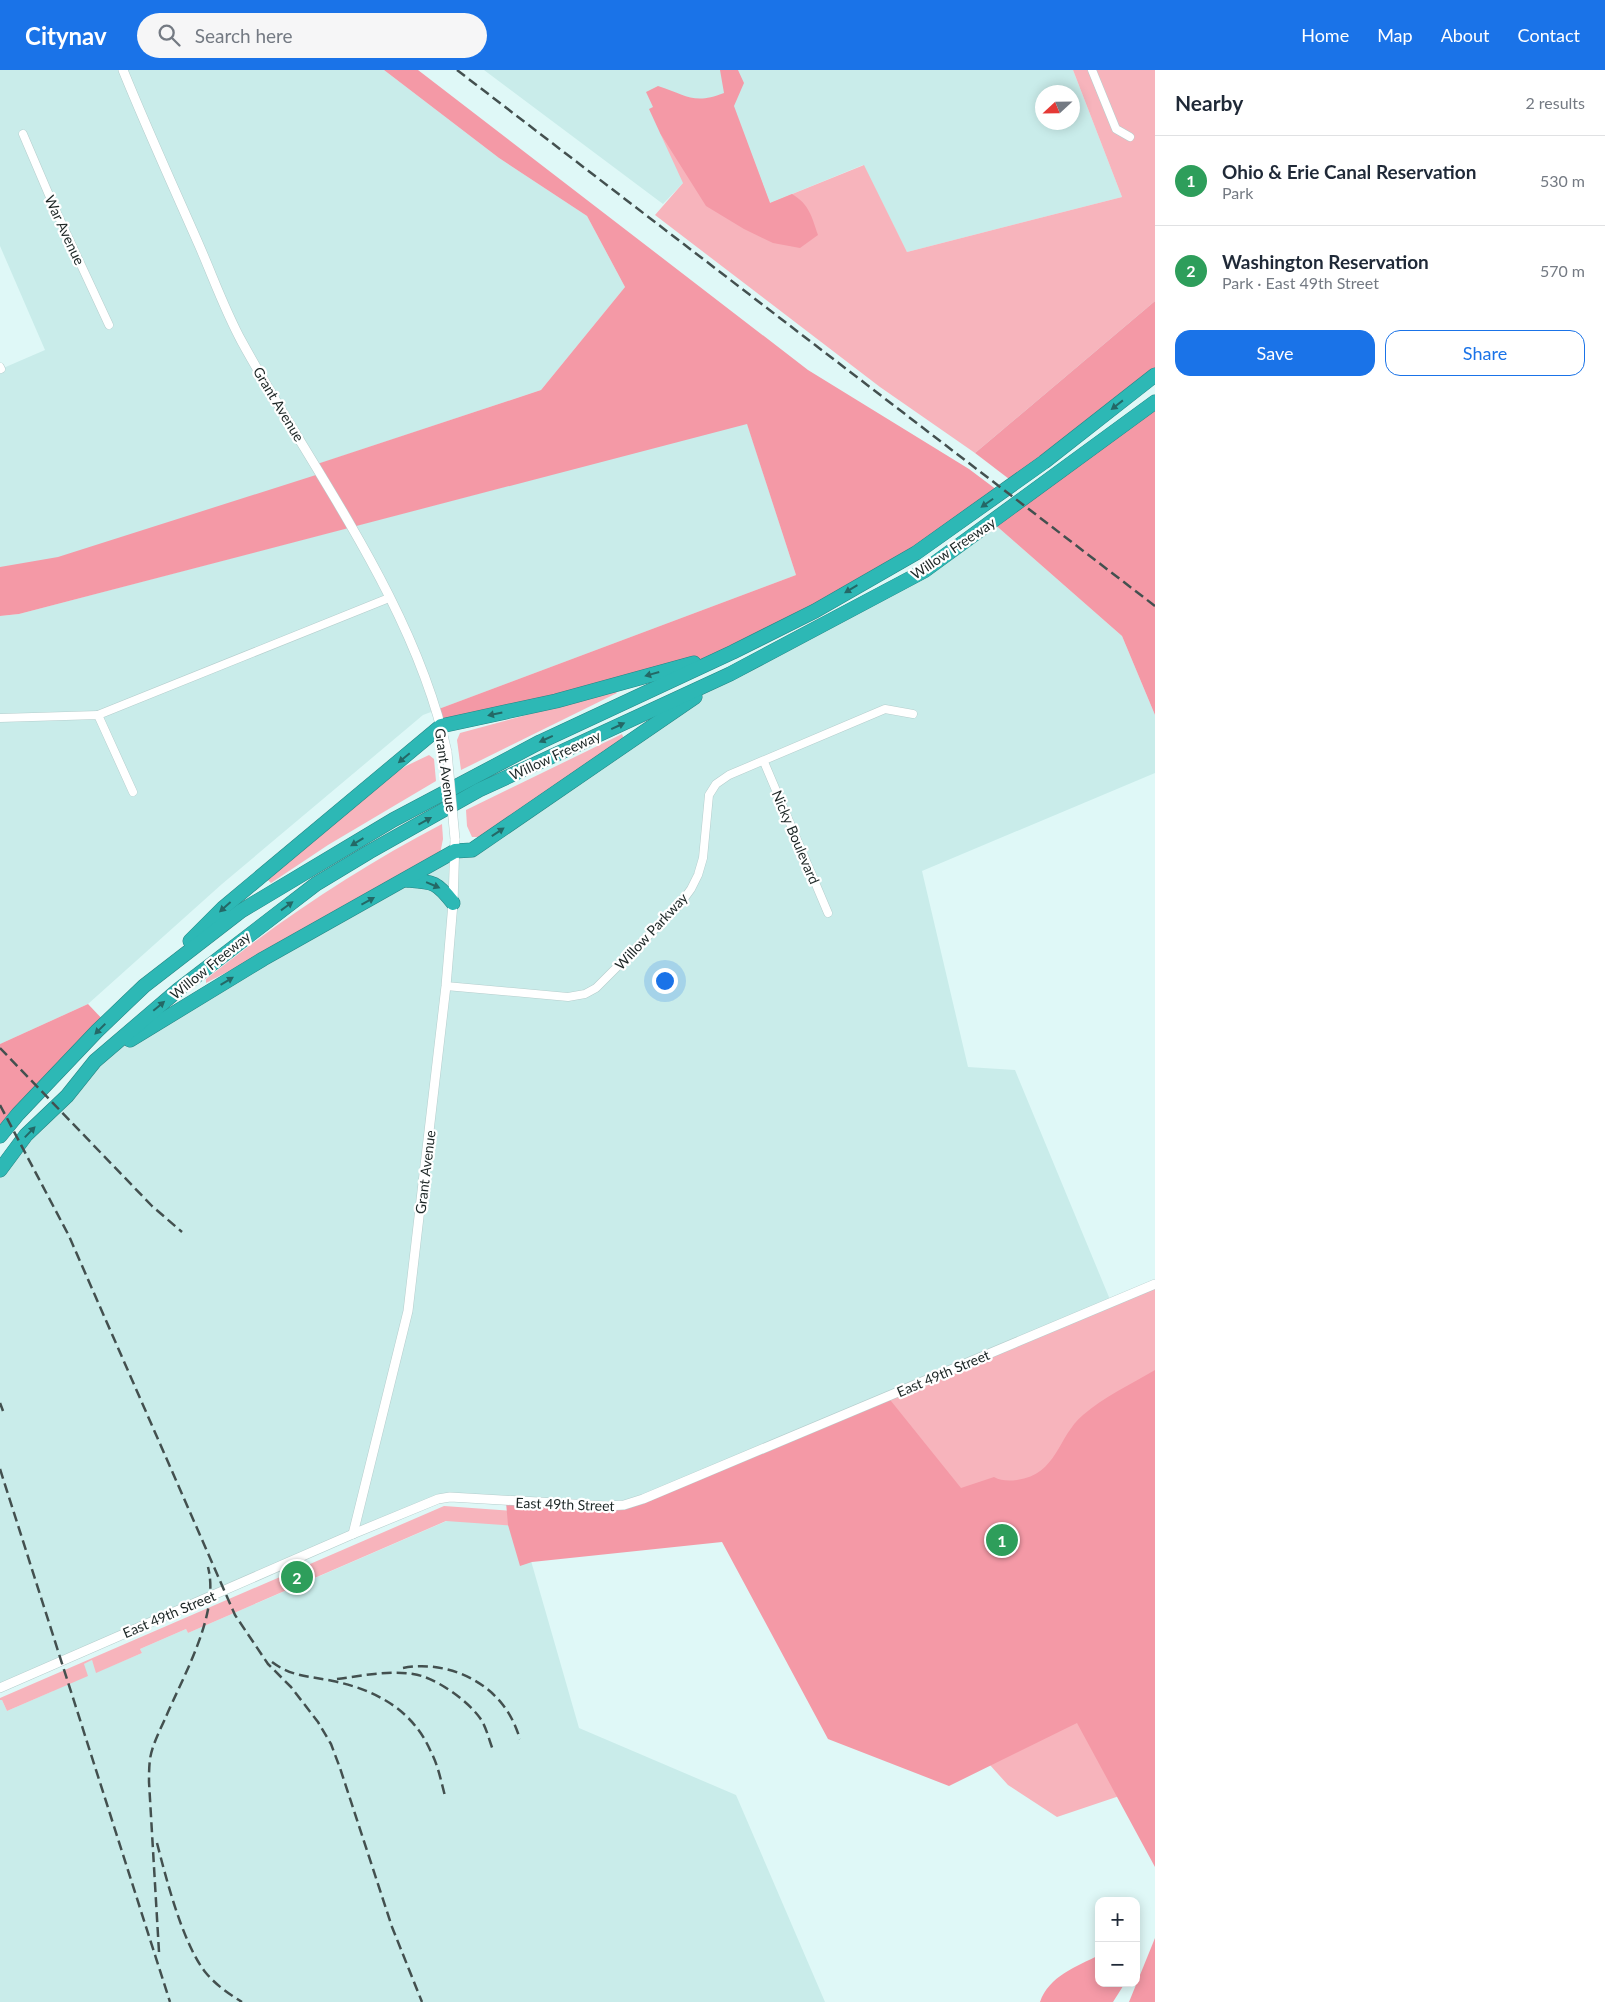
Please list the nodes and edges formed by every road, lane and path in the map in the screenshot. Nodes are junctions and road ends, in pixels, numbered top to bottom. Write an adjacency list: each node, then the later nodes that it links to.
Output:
1 (123, 70): 8 (street, Grant Avenue)
2 (1092, 70): 4 (street)
3 (23, 134): 5 (street, War Avenue)
4 (1130, 138)
5 (109, 325)
6 (1155, 375): 9 (highway, Willow Freeway, one-way to 9)
7 (1155, 402): 10 (highway, Willow Freeway)
8 (389, 598): 12 (street); 14 (street, Grant Avenue)
9 (733, 652): 14 (highway, one-way to 14); 21 (highway, Willow Freeway, one-way to 21)
10 (730, 674): 17 (highway, one-way to 10); 23 (highway, Willow Freeway, one-way to 10)
11 (913, 714): 15 (street, Willow Parkway)
12 (98, 715): 13 (street); 16 (street)
13 (0, 718)
14 (441, 726): 17 (street, Grant Avenue, bridge); 21 (highway, one-way to 21)
15 (764, 762): 20 (street, Nicky Boulevard); 22 (street, Willow Parkway)
16 (133, 792)
17 (455, 845): 18 (highway); 19 (street, Grant Avenue)
18 (406, 880): 19 (highway, one-way to 19); 23 (highway, one-way to 18)
19 (453, 903): 22 (street, Grant Avenue)
20 (828, 913)
21 (144, 986): 24 (highway, Willow Freeway, one-way to 24)
22 (446, 986): 27 (street, Grant Avenue)
23 (95, 1061): 25 (highway, Willow Freeway, one-way to 23)
24 (0, 1136)
25 (0, 1170)
26 (1155, 1284): 27 (street, East 49th Street)
27 (353, 1534): 28 (street, East 49th Street)
28 (0, 1688)

